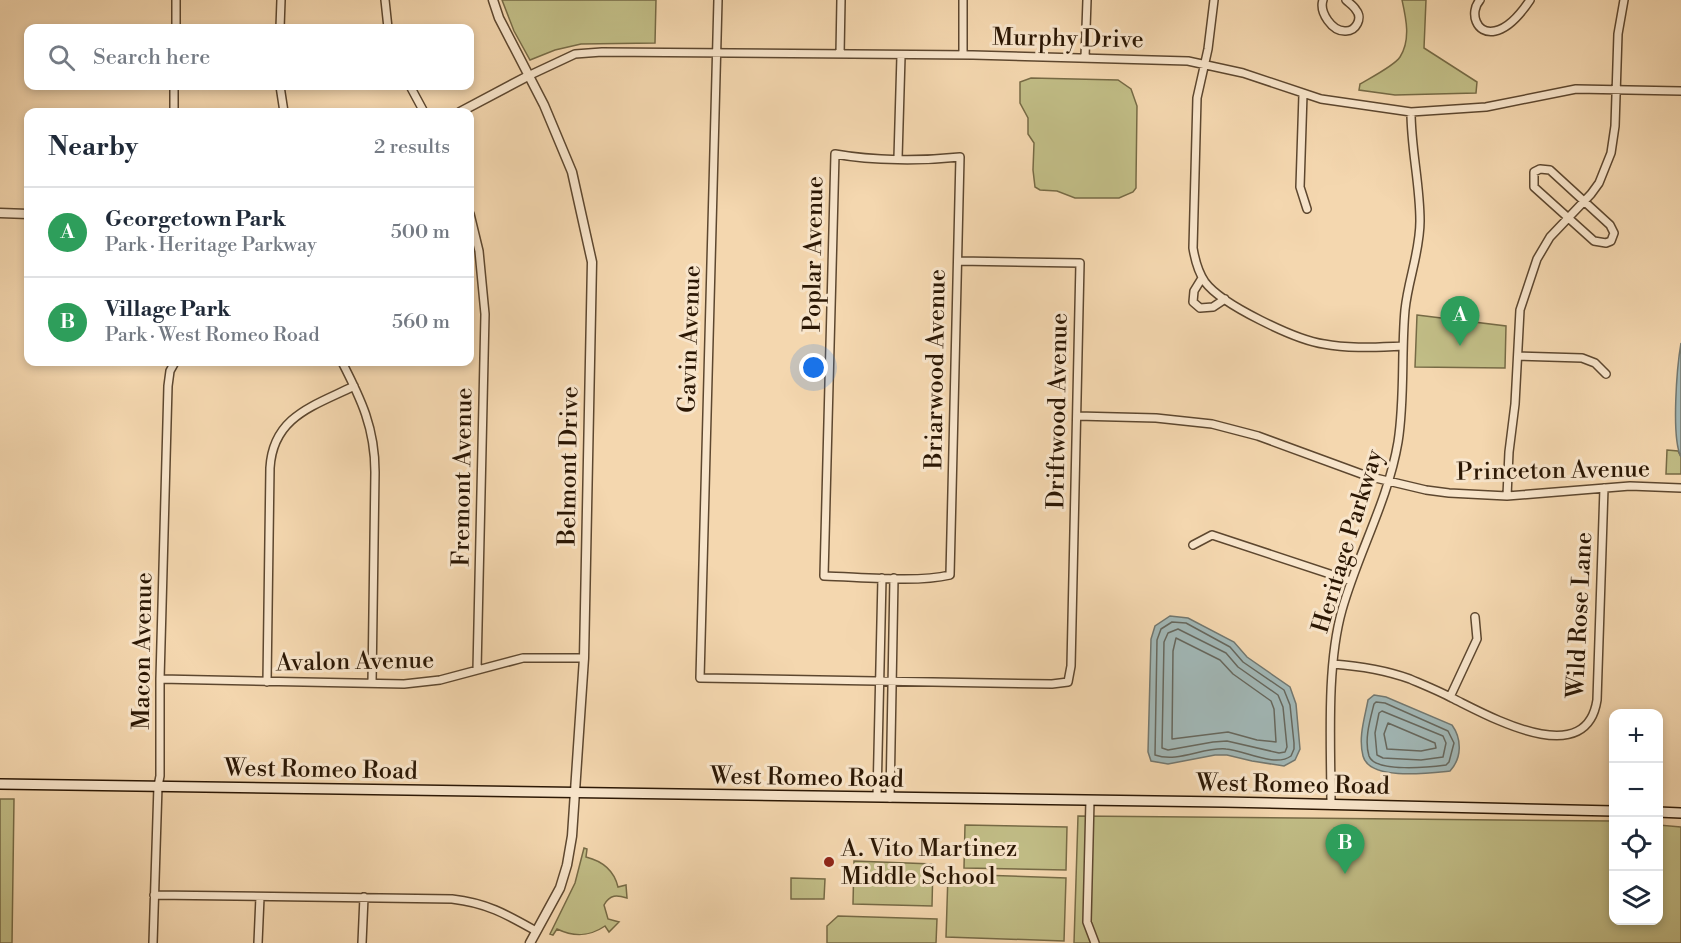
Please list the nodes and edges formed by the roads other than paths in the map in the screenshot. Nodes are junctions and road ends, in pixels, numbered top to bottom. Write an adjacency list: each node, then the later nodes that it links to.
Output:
1 (176, 0): 15 (street)
2 (280, 0): 16 (street)
3 (385, 0): 17 (street)
4 (493, 0): 24 (street, Belmont Drive)
5 (718, 0): 18 (street, Gavin Avenue)
6 (841, 0): 19 (street)
7 (963, 0): 20 (street)
8 (1087, 0): 22 (street)
9 (1214, 0): 23 (street)
10 (1323, 0): 11 (street)
11 (1346, 0)
12 (1480, 0): 13 (street)
13 (1530, 0)
14 (1624, 0): 28 (street)
15 (176, 24)
16 (280, 24)
17 (388, 24)
18 (716, 53): 19 (street, Murphy Drive); 24 (street, Murphy Drive); 67 (street, Gavin Avenue)
19 (840, 54): 21 (street, Murphy Drive)
20 (963, 55): 21 (street, Murphy Drive); 22 (street, Murphy Drive)
21 (901, 56): 36 (street)
22 (1086, 57): 23 (street, Murphy Drive)
23 (1204, 63): 30 (street, Murphy Drive); 44 (street)
24 (528, 76): 34 (street, Murphy Drive); 62 (street, Belmont Drive)
25 (174, 90): 31 (street)
26 (281, 90): 32 (street)
27 (412, 90): 33 (street)
28 (1617, 90): 29 (street, Murphy Drive); 35 (street, Murphy Drive); 37 (street)
29 (1681, 92)
30 (1302, 94): 35 (street, Murphy Drive); 38 (street)
31 (174, 108)
32 (283, 108)
33 (422, 108)
34 (468, 108)
35 (1411, 112): 46 (street, Heritage Parkway)
36 (898, 158): 43 (street, Briarwood Avenue); 58 (street, Poplar Avenue)
37 (1585, 201): 41 (street); 41 (street); 41 (street)
38 (1307, 208)
39 (0, 213): 40 (street)
40 (24, 214)
41 (1568, 218): 47 (street)
42 (474, 228): 64 (street, Fremont Avenue)
43 (958, 261): 52 (street, Driftwood Avenue); 59 (street, Briarwood Avenue)
44 (1202, 278): 45 (street); 45 (street)
45 (1225, 299): 46 (street)
46 (1403, 346): 53 (street, Heritage Parkway)
47 (1518, 356): 50 (street); 56 (street)
48 (173, 366): 65 (street, Macon Avenue)
49 (344, 366): 51 (street)
50 (1606, 374)
51 (354, 386): 66 (street); 69 (street)
52 (1077, 416): 53 (street, Princeton Avenue); 68 (street, Driftwood Avenue)
53 (1389, 481): 56 (street, Princeton Avenue); 60 (street, Heritage Parkway)
54 (1604, 488): 55 (street, Princeton Avenue); 56 (street, Princeton Avenue); 70 (street, Wild Rose Lane)
55 (1681, 488)
56 (1507, 496)
57 (1193, 544): 60 (street)
58 (882, 578): 59 (street, Briarwood Avenue); 67 (street)
59 (894, 578): 68 (street)
60 (1350, 581): 63 (street, Heritage Parkway)
61 (1475, 617): 70 (street)
62 (584, 658): 64 (street, Avalon Avenue); 73 (street, Belmont Drive)
63 (1333, 664): 70 (street, Wild Rose Lane); 77 (street, Heritage Parkway)
64 (477, 670): 69 (street, Avalon Avenue)
65 (160, 679): 66 (street, Avalon Avenue); 72 (street, Macon Avenue)
66 (267, 682): 69 (street, Avalon Avenue)
67 (880, 682): 68 (street); 74 (street)
68 (892, 682): 75 (street)
69 (372, 683)
70 (1450, 696)
71 (0, 784): 72 (main road, West Romeo Road)
72 (158, 786): 73 (main road, West Romeo Road); 81 (street, Macon Avenue)
73 (574, 793): 74 (main road, West Romeo Road); 84 (street, Belmont Drive)
74 (877, 797): 75 (main road, West Romeo Road)
75 (890, 798): 76 (main road, West Romeo Road)
76 (1090, 800): 77 (main road, West Romeo Road); 89 (street)
77 (1331, 805): 78 (main road, West Romeo Road)
78 (1609, 811)
79 (1663, 812): 80 (main road)
80 (1681, 813)
81 (154, 895): 82 (street); 85 (street, Macon Avenue)
82 (260, 897): 83 (street); 86 (street)
83 (364, 897): 84 (street); 87 (street)
84 (536, 931): 88 (street, Belmont Drive)
85 (153, 943)
86 (258, 943)
87 (362, 943)
88 (530, 943)
89 (1095, 943)

